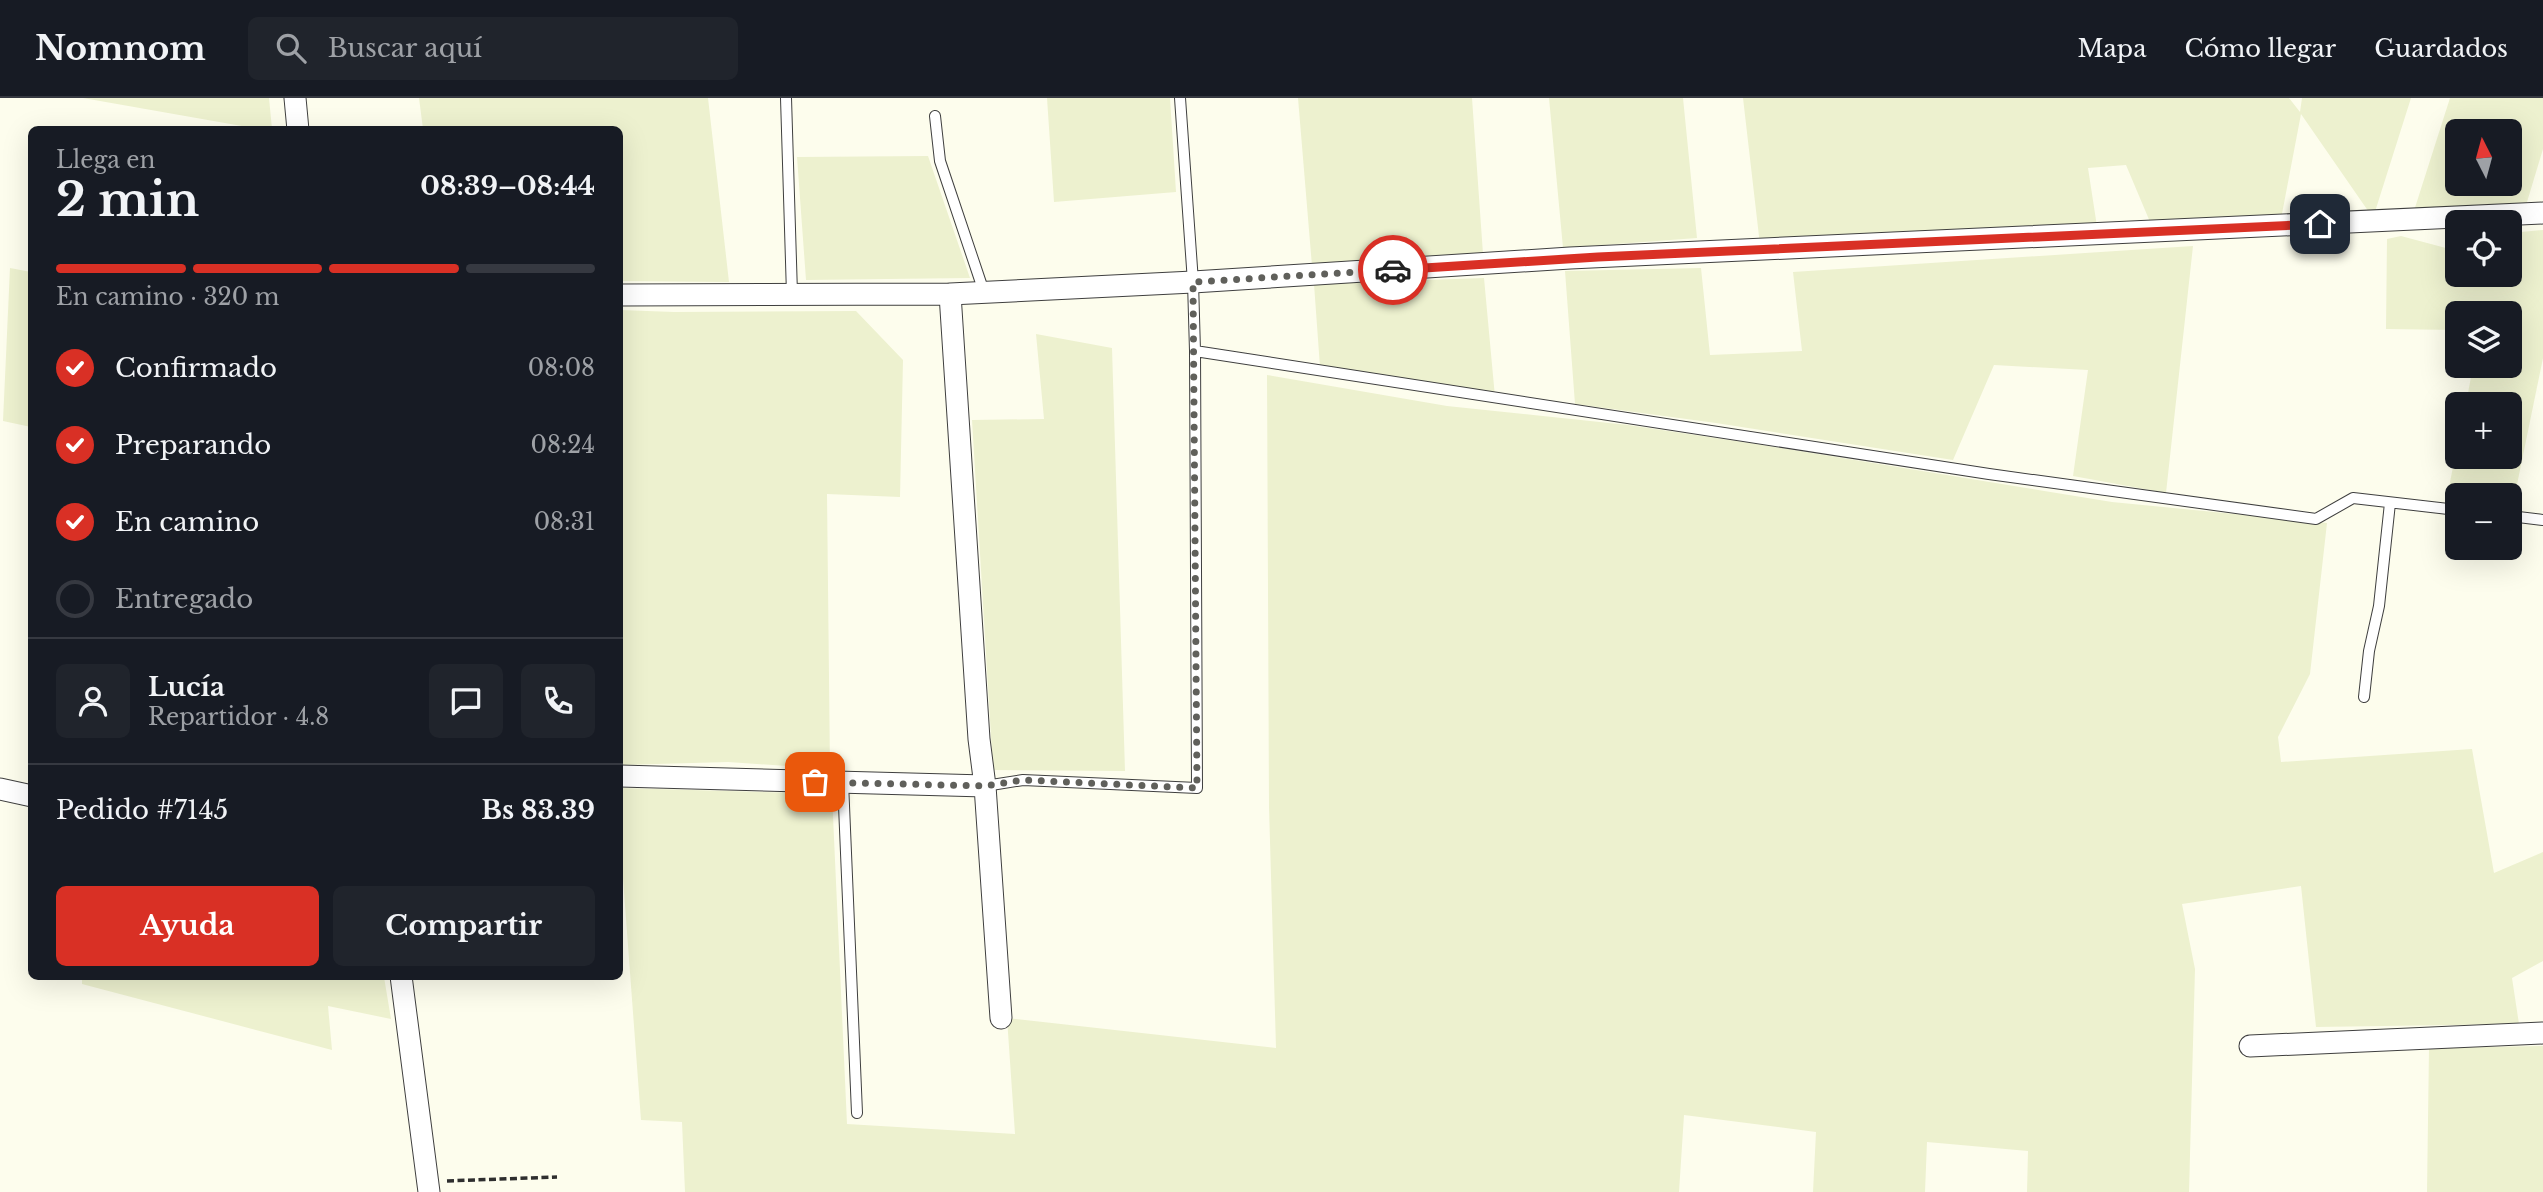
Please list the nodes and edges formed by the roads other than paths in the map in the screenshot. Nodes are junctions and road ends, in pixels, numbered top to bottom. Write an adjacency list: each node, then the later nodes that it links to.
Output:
1 (295, 98): 5 (street)
2 (786, 98): 9 (lane)
3 (1180, 98): 7 (lane)
4 (935, 117): 8 (lane)
5 (298, 126)
6 (2543, 213): 7 (street)
7 (1193, 282): 8 (street); 12 (lane)
8 (984, 292): 10 (street)
9 (792, 293): 10 (street); 11 (street)
10 (950, 294): 21 (street)
11 (623, 295)
12 (1195, 351): 13 (lane); 21 (lane)
13 (2390, 503): 14 (lane); 17 (lane)
14 (2445, 509)
15 (2522, 517): 16 (lane)
16 (2543, 520)
17 (2364, 697)
18 (623, 776): 20 (street)
19 (0, 782): 22 (street)
20 (843, 782): 21 (street); 28 (lane)
21 (985, 786): 25 (street)
22 (0, 789): 23 (street)
23 (28, 795)
24 (402, 980): 29 (street)
25 (1001, 1018)
26 (2543, 1033): 27 (street)
27 (2250, 1046)
28 (857, 1113)
29 (428, 1187)

